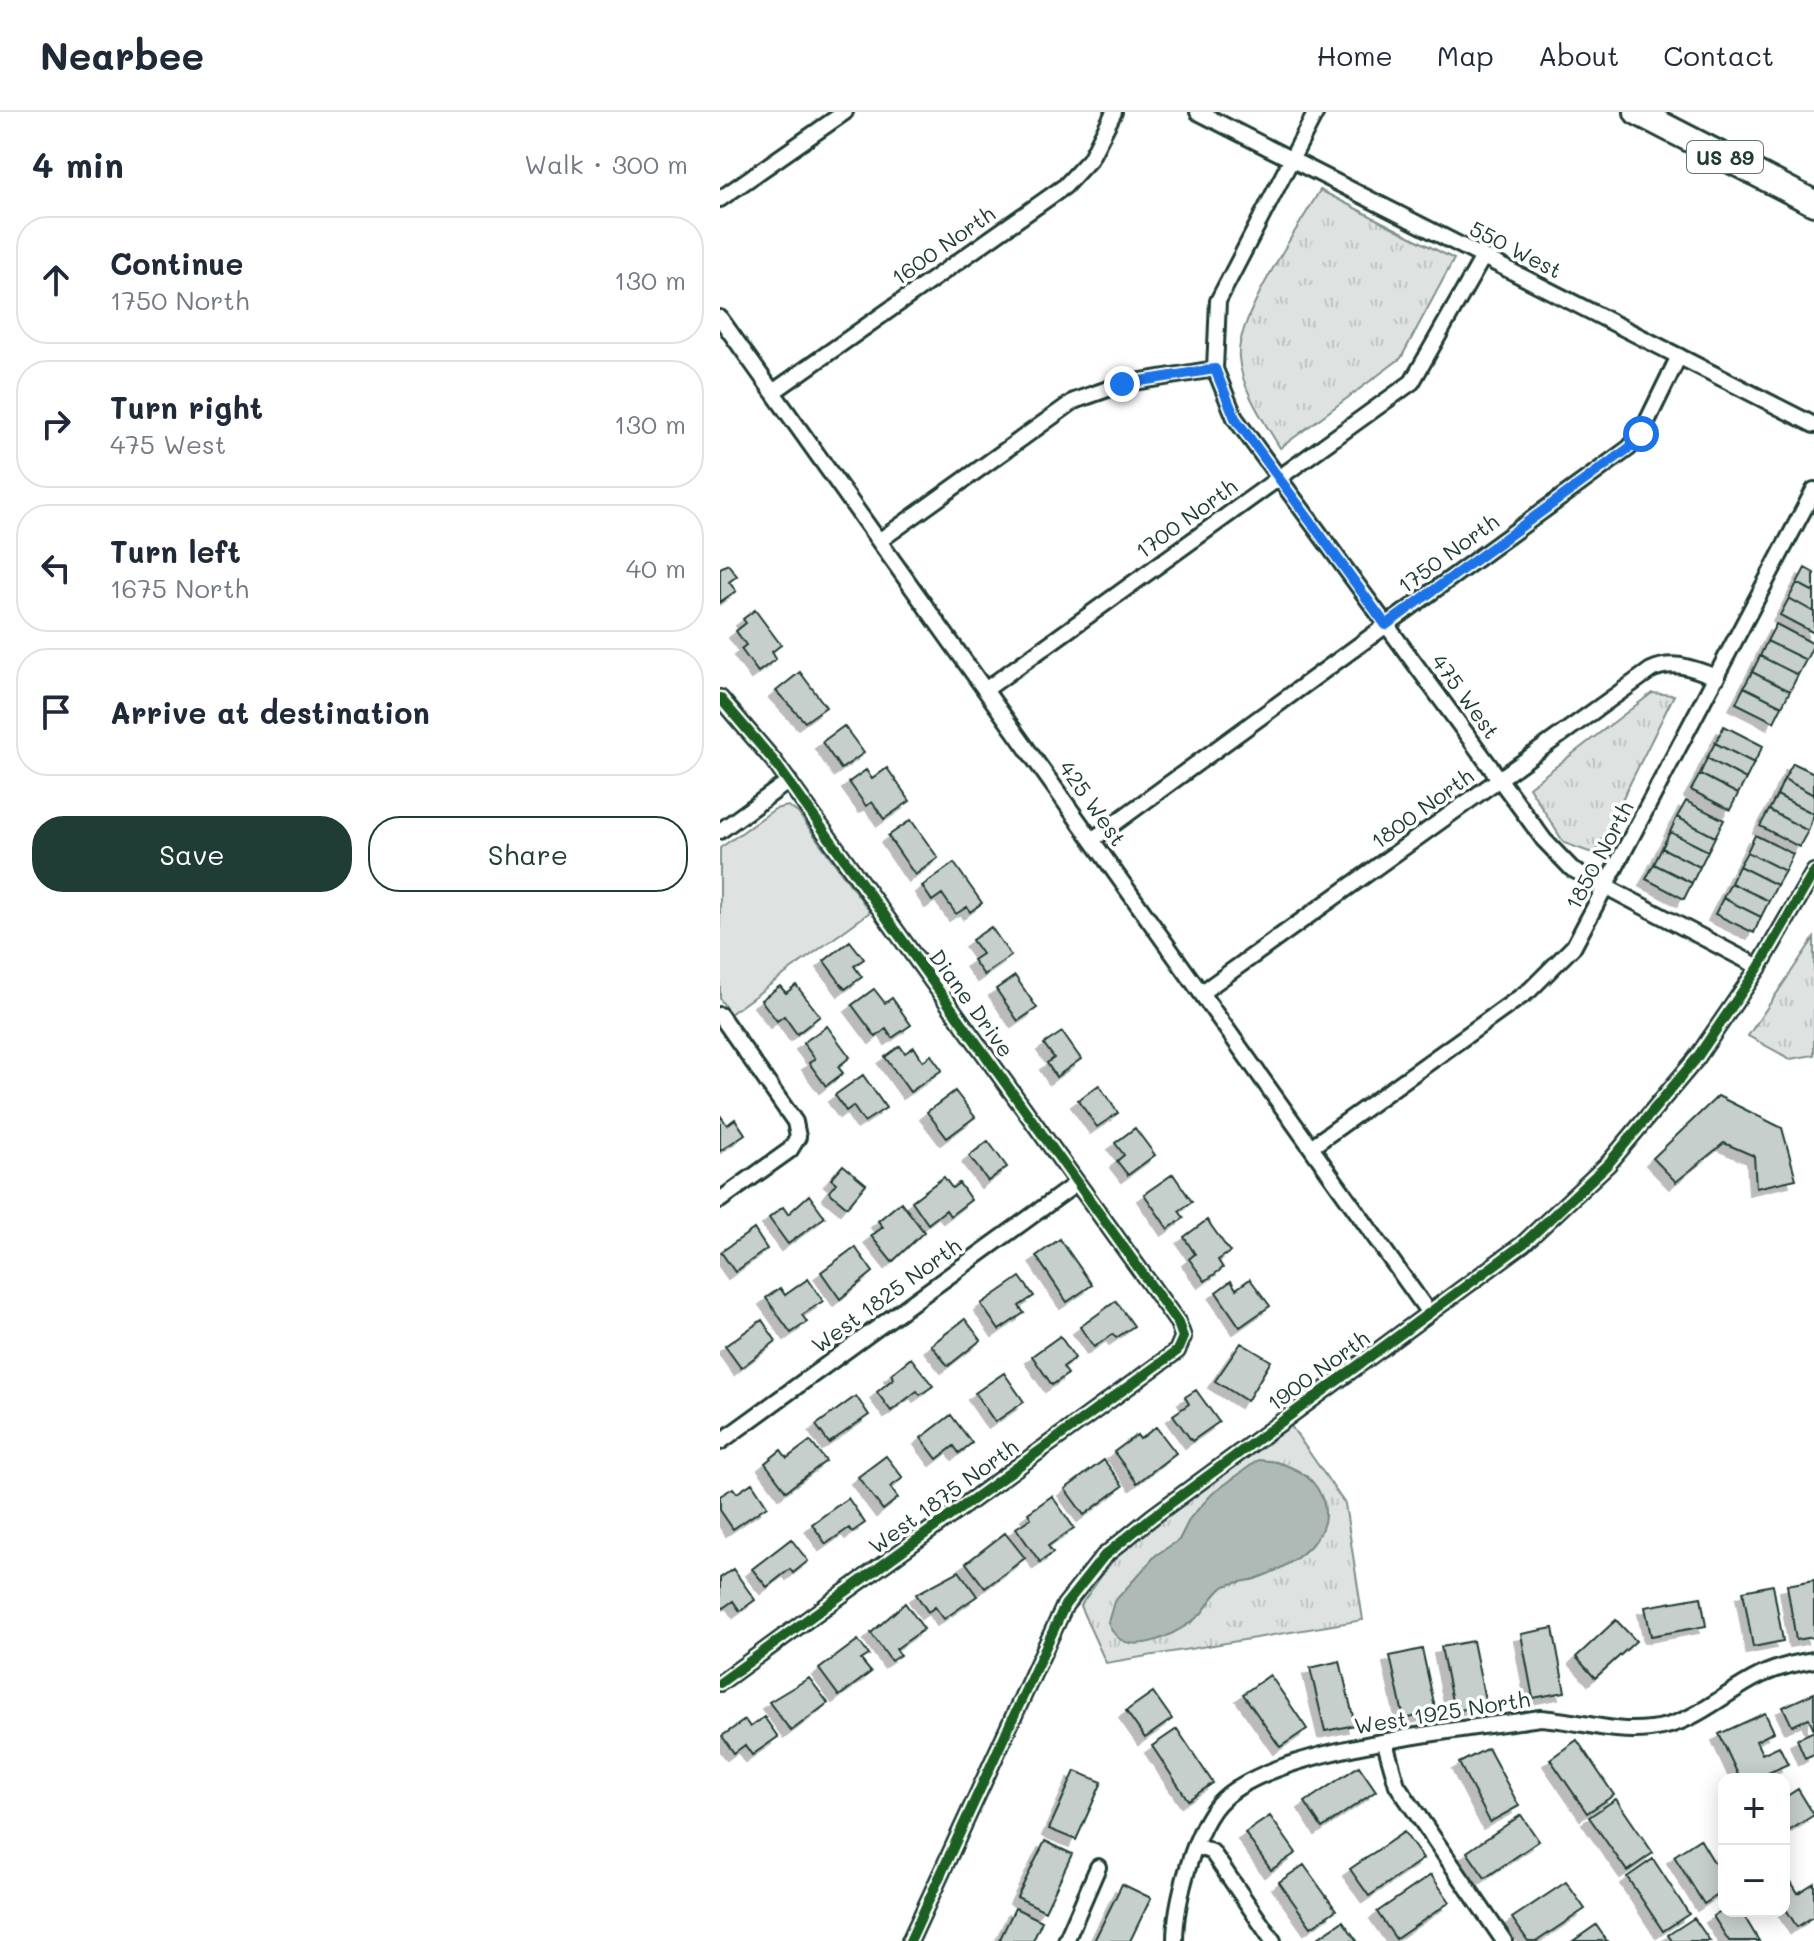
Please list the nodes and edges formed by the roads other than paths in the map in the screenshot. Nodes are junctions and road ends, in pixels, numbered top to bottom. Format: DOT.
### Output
graph roads {
  1 [pos="845,112"];
  2 [pos="1114,112"];
  3 [pos="1198,112"];
  4 [pos="1316,112"];
  5 [pos="1637,112"];
  6 [pos="1291,159"];
  7 [pos="720,199"];
  8 [pos="1814,203"];
  9 [pos="1483,257"];
  10 [pos="720,318"];
  11 [pos="1679,356"];
  12 [pos="1215,369"];
  13 [pos="773,392"];
  14 [pos="1814,425"];
  15 [pos="1279,478"];
  16 [pos="1814,490"];
  17 [pos="879,541"];
  18 [pos="1386,625"];
  19 [pos="1717,677"];
  20 [pos="985,690"];
  21 [pos="720,698"];
  22 [pos="1499,779"];
  23 [pos="789,781"];
  24 [pos="720,831"];
  25 [pos="1092,840"];
  26 [pos="1814,872"];
  27 [pos="1607,888"];
  28 [pos="1759,967"];
  29 [pos="1201,993"];
  30 [pos="720,1015"];
  31 [pos="1311,1147"];
  32 [pos="1077,1183"];
  33 [pos="720,1200"];
  34 [pos="1429,1313"];
  35 [pos="1183,1337"];
  36 [pos="720,1442"];
  37 [pos="1814,1660"];
  38 [pos="720,1683"];
  39 [pos="1385,1743"];
  40 [pos="1197,1846"];
  41 [pos="1098,1867"];
  42 [pos="910,1941"];
  43 [pos="1066,1941"];
  44 [pos="1175,1941"];
  45 [pos="1273,1941"];
  46 [pos="1504,1941"];
  1 -- 7 [label="street"];
  2 -- 13 [label="street, 1600 North"];
  3 -- 6 [label="street, 550 West"];
  4 -- 6 [label="street"];
  5 -- 8 [label="main road, US 89"];
  6 -- 9 [label="street, 550 West"];
  6 -- 12 [label="street"];
  9 -- 11 [label="street, 550 West"];
  9 -- 15 [label="street, 1700 North"];
  10 -- 13 [label="street, 425 West"];
  11 -- 14 [label="street, 550 West"];
  11 -- 18 [label="street, 1750 North"];
  12 -- 15 [label="street, 475 West"];
  12 -- 17 [label="street"];
  13 -- 17 [label="street, 425 West"];
  15 -- 18 [label="street, 475 West"];
  15 -- 20 [label="street, 1700 North"];
  16 -- 19 [label="street, 1850 North"];
  17 -- 20 [label="street, 425 West"];
  18 -- 22 [label="street, 475 West"];
  18 -- 25 [label="street, 1750 North"];
  19 -- 22 [label="street, 1800 North"];
  19 -- 27 [label="street, 1850 North"];
  20 -- 25 [label="street, 425 West"];
  21 -- 23 [label="street, Diane Drive"];
  22 -- 27 [label="street, 475 West"];
  22 -- 29 [label="street, 1800 North"];
  23 -- 24 [label="street"];
  23 -- 32 [label="street, Diane Drive"];
  25 -- 29 [label="street, 425 West"];
  26 -- 28 [label="street, 1900 North"];
  27 -- 28 [label="street, 475 West"];
  27 -- 31 [label="street, 1850 North"];
  28 -- 34 [label="street, 1900 North"];
  29 -- 31 [label="street, 425 West"];
  30 -- 33 [label="street"];
  31 -- 34 [label="street, 425 West"];
  32 -- 35 [label="street, Diane Drive"];
  32 -- 36 [label="street, West 1825 North"];
  34 -- 42 [label="street, 1900 North"];
  35 -- 38 [label="street, West 1875 North"];
  37 -- 39 [label="street, West 1925 North"];
  39 -- 40 [label="street, West 1925 North"];
  39 -- 46 [label="street"];
  40 -- 44 [label="street, West 1925 North"];
  40 -- 45 [label="street"];
  41 -- 43 [label="street"];
}
